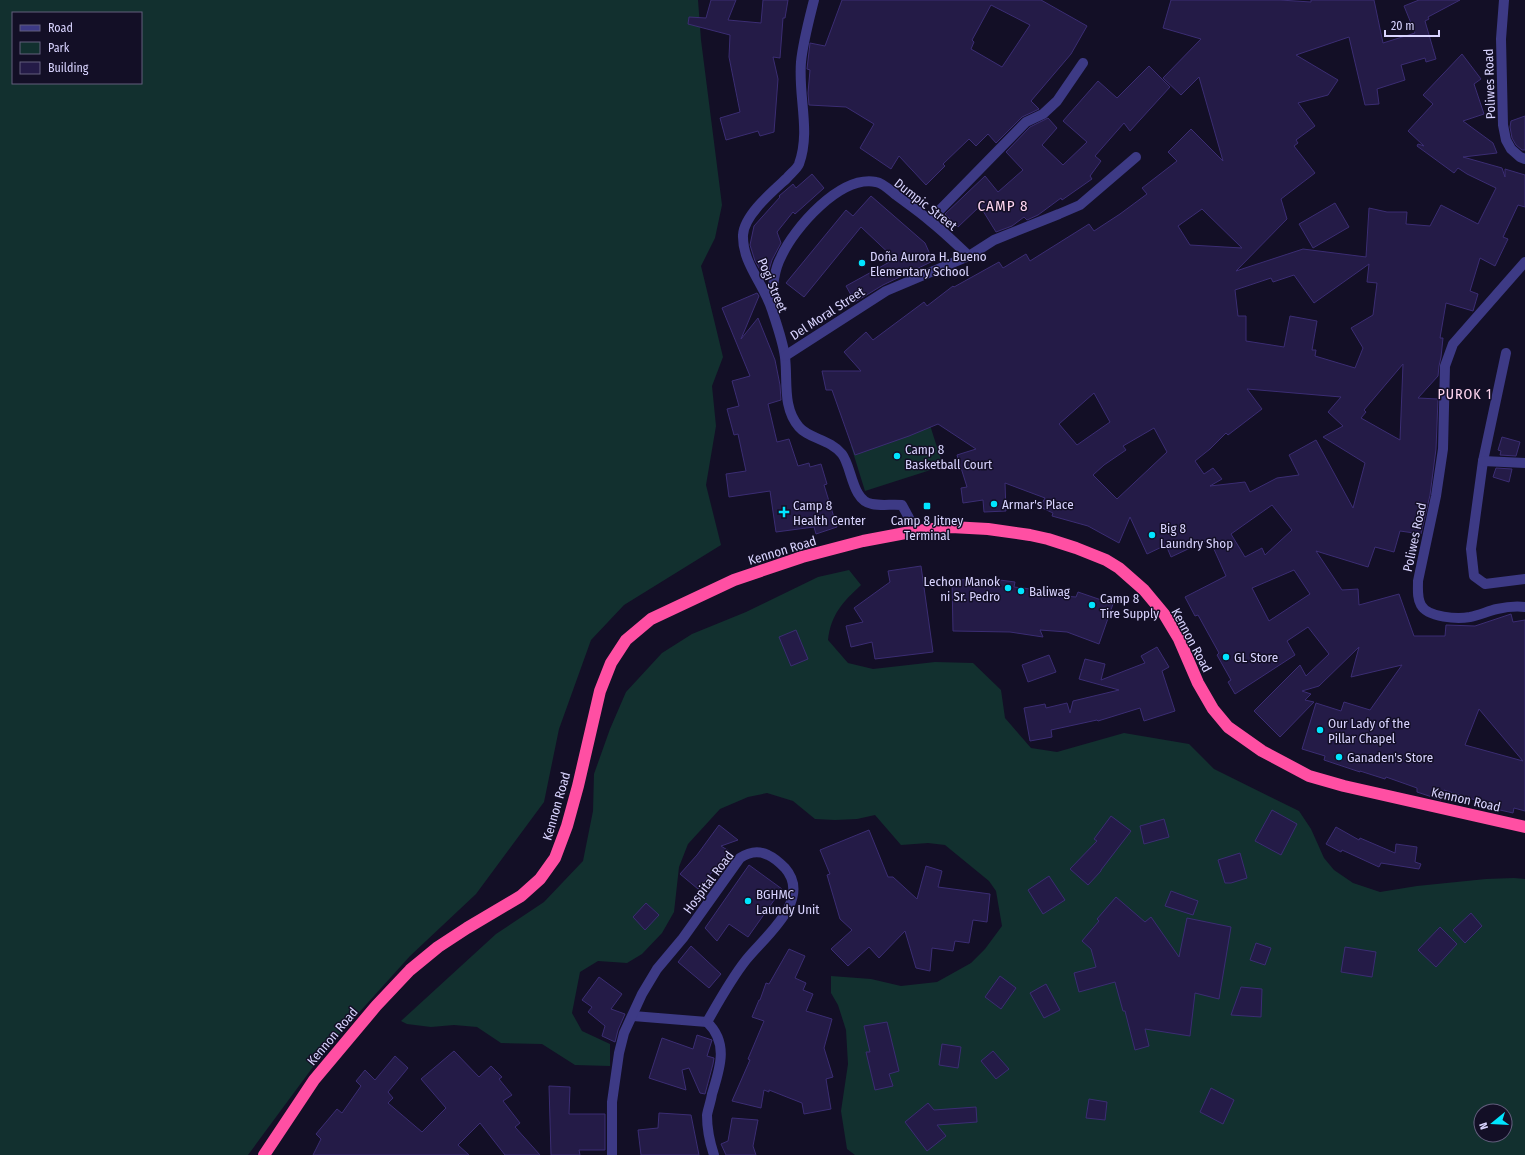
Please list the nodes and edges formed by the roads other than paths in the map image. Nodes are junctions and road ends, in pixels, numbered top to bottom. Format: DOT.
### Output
graph roads {
  1 [pos="814,0"];
  2 [pos="1504,0"];
  3 [pos="1083,63"];
  4 [pos="1136,157"];
  5 [pos="1525,159"];
  6 [pos="930,220"];
  7 [pos="969,256"];
  8 [pos="1525,262"];
  9 [pos="772,308"];
  10 [pos="1506,353"];
  11 [pos="784,356"];
  12 [pos="1483,461"];
  13 [pos="1525,463"];
  14 [pos="916,531"];
  15 [pos="1525,579"];
  16 [pos="1525,607"];
  17 [pos="1525,827"];
  18 [pos="632,1016"];
  19 [pos="707,1022"];
  20 [pos="264,1155"];
  21 [pos="612,1155"];
  22 [pos="714,1155"];
  1 -- 9 [label="street, Pogi Street"];
  2 -- 5 [label="street, Poliwes Road"];
  3 -- 6 [label="street"];
  4 -- 7 [label="street, Del Moral Street"];
  6 -- 7 [label="street, Dumpic Street"];
  6 -- 9 [label="street, Dumpic Street"];
  7 -- 11 [label="street, Del Moral Street"];
  8 -- 16 [label="street, Poliwes Road"];
  9 -- 11 [label="street, Pogi Street"];
  10 -- 12 [label="street"];
  11 -- 14 [label="street, Pogi Street"];
  12 -- 13 [label="street"];
  12 -- 15 [label="street"];
  14 -- 17 [label="highway, Kennon Road"];
  14 -- 20 [label="highway, Kennon Road"];
  18 -- 19 [label="street"];
  18 -- 19 [label="street, Hospital Road"];
  18 -- 21 [label="street, Hospital Road"];
  19 -- 22 [label="street"];
}
